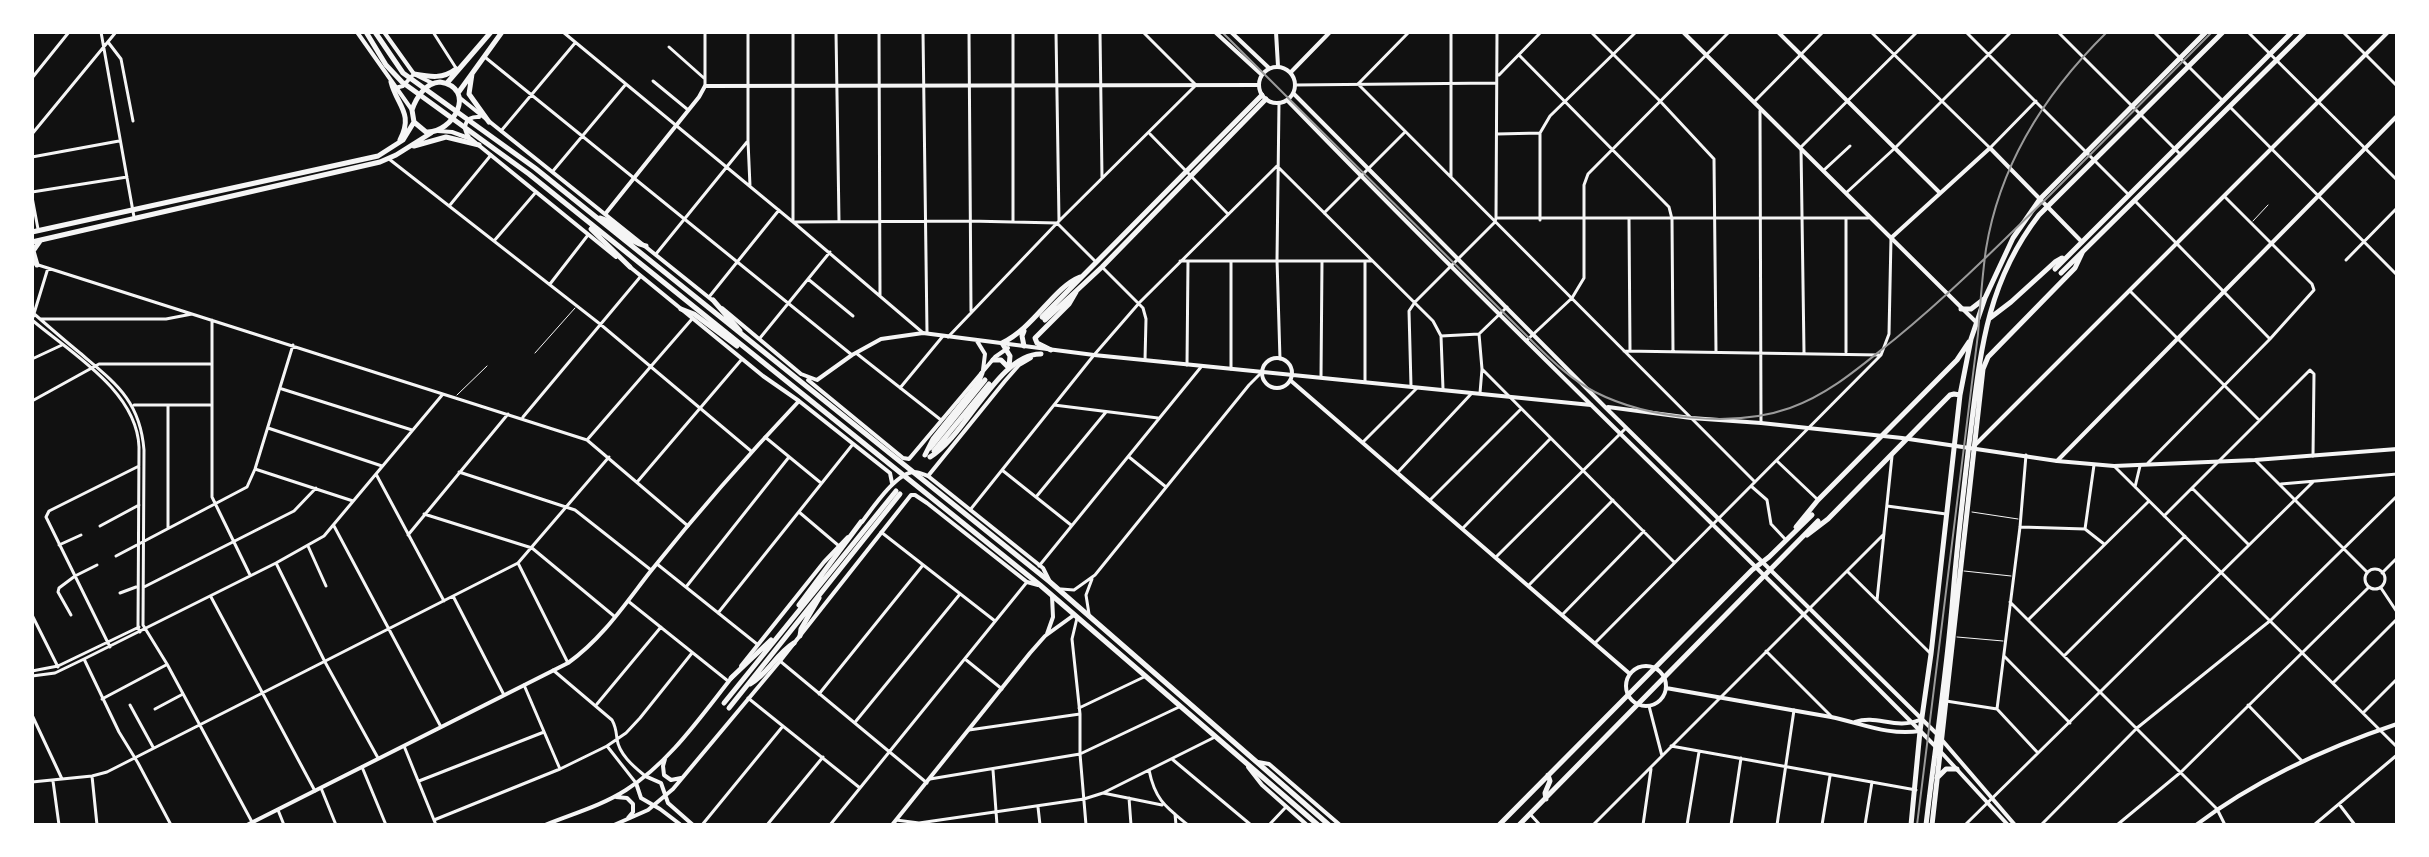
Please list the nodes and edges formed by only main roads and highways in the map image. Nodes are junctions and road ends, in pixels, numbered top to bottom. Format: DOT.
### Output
graph roads {
  1 [pos="366,32"];
  2 [pos="375,32"];
  3 [pos="491,32"];
  4 [pos="502,32"];
  5 [pos="2206,32"];
  6 [pos="2223,32"];
  7 [pos="2292,32"];
  8 [pos="2305,32"];
  9 [pos="473,69"];
  10 [pos="458,70"];
  11 [pos="413,73"];
  12 [pos="391,82"];
  13 [pos="447,83"];
  14 [pos="459,96"];
  15 [pos="1264,97"];
  16 [pos="414,122"];
  17 [pos="489,122"];
  18 [pos="435,132"];
  19 [pos="397,145"];
  20 [pos="479,145"];
  21 [pos="405,150"];
  22 [pos="1189,173"];
  23 [pos="134,214"];
  24 [pos="598,218"];
  25 [pos="589,224"];
  26 [pos="35,232"];
  27 [pos="40,241"];
  28 [pos="32,242"];
  29 [pos="646,246"];
  30 [pos="2083,251"];
  31 [pos="2067,257"];
  32 [pos="2004,263"];
  33 [pos="35,264"];
  34 [pos="630,267"];
  35 [pos="2055,269"];
  36 [pos="2061,273"];
  37 [pos="1083,276"];
  38 [pos="1077,291"];
  39 [pos="711,298"];
  40 [pos="1985,298"];
  41 [pos="681,309"];
  42 [pos="1961,309"];
  43 [pos="1988,319"];
  44 [pos="1024,330"];
  45 [pos="742,335"];
  46 [pos="1035,338"];
  47 [pos="1971,339"];
  48 [pos="1024,346"];
  49 [pos="743,348"];
  50 [pos="1051,350"];
  51 [pos="1041,354"];
  52 [pos="993,360"];
  53 [pos="1008,368"];
  54 [pos="982,373"];
  55 [pos="987,382"];
  56 [pos="1960,395"];
  57 [pos="1973,446"];
  58 [pos="928,457"];
  59 [pos="1812,515"];
  60 [pos="1818,521"];
  61 [pos="861,522"];
  62 [pos="1795,532"];
  63 [pos="1802,537"];
  64 [pos="820,593"];
  65 [pos="1954,610"];
  66 [pos="787,625"];
  67 [pos="800,636"];
  68 [pos="794,643"];
  69 [pos="730,680"];
  70 [pos="746,687"];
  71 [pos="1957,769"];
  72 [pos="1548,775"];
  73 [pos="1937,779"];
  74 [pos="1546,799"];
  75 [pos="1318,825"];
  76 [pos="1329,825"];
  77 [pos="1499,825"];
  78 [pos="1519,825"];
  79 [pos="1911,825"];
  80 [pos="1929,825"];
  1 -- 25 [label="main road"];
  2 -- 24 [label="main road"];
  3 -- 10 [label="main road"];
  4 -- 9 [label="main road"];
  5 -- 32 [label="main road"];
  6 -- 32 [label="main road"];
  7 -- 31 [label="main road"];
  8 -- 30 [label="main road"];
  9 -- 14 [label="main road"];
  9 -- 17 [label="main road"];
  10 -- 11 [label="main road"];
  10 -- 13 [label="main road"];
  12 -- 19 [label="main road"];
  13 -- 14 [label="main road"];
  13 -- 16 [label="main road"];
  14 -- 18 [label="main road"];
  15 -- 22 [label="main road"];
  16 -- 18 [label="main road"];
  16 -- 19 [label="main road"];
  18 -- 21 [label="main road"];
  19 -- 23 [label="main road"];
  20 -- 21 [label="main road"];
  21 -- 23 [label="main road"];
  22 -- 37 [label="main road"];
  22 -- 38 [label="main road"];
  23 -- 26 [label="main road"];
  23 -- 27 [label="main road"];
  24 -- 29 [label="main road"];
  24 -- 45 [label="main road"];
  25 -- 34 [label="main road"];
  25 -- 49 [label="main road"];
  27 -- 28 [label="main road"];
  27 -- 33 [label="main road"];
  30 -- 36 [label="main road"];
  30 -- 57 [label="main road"];
  31 -- 35 [label="main road"];
  31 -- 43 [label="main road"];
  32 -- 40 [label="main road"];
  32 -- 43 [label="main road"];
  37 -- 38 [label="main road"];
  37 -- 44 [label="main road"];
  38 -- 46 [label="main road"];
  39 -- 45 [label="main road"];
  40 -- 42 [label="main road"];
  40 -- 47 [label="main road"];
  41 -- 49 [label="main road"];
  43 -- 57 [label="main road"];
  44 -- 46 [label="main road"];
  44 -- 48 [label="main road"];
  44 -- 53 [label="main road"];
  45 -- 76 [label="main road"];
  46 -- 50 [label="main road"];
  47 -- 56 [label="main road"];
  47 -- 62 [label="main road"];
  49 -- 75 [label="main road"];
  51 -- 53 [label="main road"];
  52 -- 53 [label="main road"];
  53 -- 58 [label="main road"];
  54 -- 58 [label="main road"];
  55 -- 58 [label="main road"];
  56 -- 63 [label="main road"];
  56 -- 79 [label="main road"];
  57 -- 65 [label="main road"];
  59 -- 62 [label="main road"];
  60 -- 63 [label="main road"];
  61 -- 66 [label="main road"];
  62 -- 72 [label="main road"];
  63 -- 74 [label="main road"];
  64 -- 66 [label="main road"];
  64 -- 67 [label="main road"];
  64 -- 70 [label="main road"];
  65 -- 73 [label="main road"];
  65 -- 80 [label="main road"];
  66 -- 69 [label="main road"];
  66 -- 70 [label="main road"];
  68 -- 70 [label="main road"];
  71 -- 73 [label="main road"];
  72 -- 74 [label="main road"];
  72 -- 77 [label="main road"];
  73 -- 80 [label="main road"];
  74 -- 78 [label="main road"];
}
